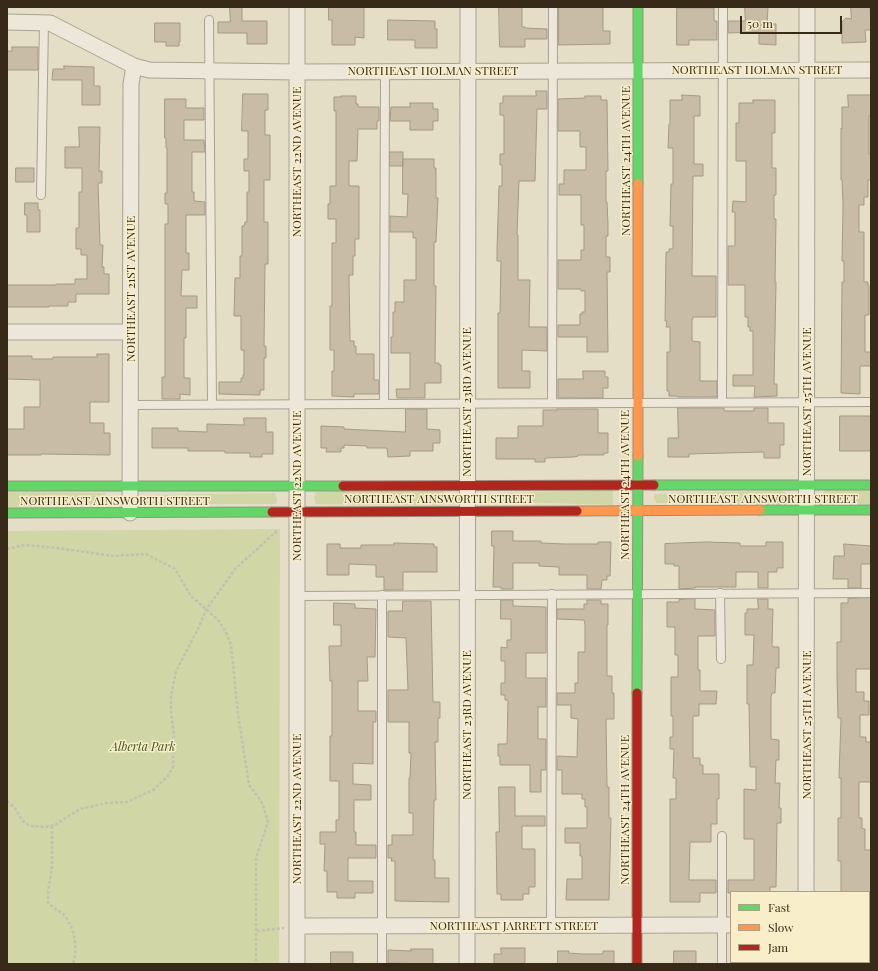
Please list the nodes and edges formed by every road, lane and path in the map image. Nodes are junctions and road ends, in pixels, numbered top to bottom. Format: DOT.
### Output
graph roads {
  1 [pos="297,7"];
  2 [pos="468,7"];
  3 [pos="553,7"];
  4 [pos="638,7"];
  5 [pos="723,7"];
  6 [pos="807,7"];
  7 [pos="209,20"];
  8 [pos="7,22"];
  9 [pos="44,22"];
  10 [pos="134,66"];
  11 [pos="638,70"];
  12 [pos="723,70"];
  13 [pos="807,70"];
  14 [pos="871,70"];
  15 [pos="385,71"];
  16 [pos="468,71"];
  17 [pos="552,71"];
  18 [pos="210,72"];
  19 [pos="297,72"];
  20 [pos="41,195"];
  21 [pos="7,332"];
  22 [pos="130,332"];
  23 [pos="637,402"];
  24 [pos="722,402"];
  25 [pos="808,402"];
  26 [pos="871,402"];
  27 [pos="552,403"];
  28 [pos="212,404"];
  29 [pos="297,404"];
  30 [pos="384,404"];
  31 [pos="467,404"];
  32 [pos="130,405"];
  33 [pos="637,485"];
  34 [pos="807,485"];
  35 [pos="871,485"];
  36 [pos="7,486"];
  37 [pos="130,486"];
  38 [pos="297,486"];
  39 [pos="467,486"];
  40 [pos="871,510"];
  41 [pos="637,511"];
  42 [pos="807,511"];
  43 [pos="298,512"];
  44 [pos="467,512"];
  45 [pos="7,513"];
  46 [pos="130,513"];
  47 [pos="282,526"];
  48 [pos="7,549"];
  49 [pos="807,593"];
  50 [pos="871,593"];
  51 [pos="467,594"];
  52 [pos="552,594"];
  53 [pos="637,594"];
  54 [pos="720,594"];
  55 [pos="382,595"];
  56 [pos="298,596"];
  57 [pos="206,610"];
  58 [pos="721,659"];
  59 [pos="7,801"];
  60 [pos="52,826"];
  61 [pos="722,836"];
  62 [pos="806,891"];
  63 [pos="726,925"];
  64 [pos="297,926"];
  65 [pos="382,926"];
  66 [pos="467,926"];
  67 [pos="551,926"];
  68 [pos="637,926"];
  69 [pos="257,931"];
  70 [pos="73,964"];
  71 [pos="256,964"];
  72 [pos="297,964"];
  73 [pos="382,964"];
  74 [pos="467,964"];
  75 [pos="637,964"];
  76 [pos="722,964"];
  1 -- 19 [label="street, NORTHEAST 22ND AVENUE"];
  2 -- 16 [label="street, NORTHEAST 23RD AVENUE"];
  3 -- 17 [label="lane"];
  4 -- 11 [label="street, NORTHEAST 24TH AVENUE"];
  5 -- 12 [label="lane"];
  6 -- 13 [label="street, NORTHEAST 25TH AVENUE"];
  7 -- 18 [label="lane"];
  8 -- 9 [label="street, NORTHEAST HOLMAN STREET"];
  9 -- 10 [label="street, NORTHEAST HOLMAN STREET"];
  9 -- 20 [label="lane"];
  10 -- 18 [label="street, NORTHEAST HOLMAN STREET"];
  10 -- 22 [label="street, NORTHEAST 21ST AVENUE"];
  11 -- 12 [label="street, NORTHEAST HOLMAN STREET"];
  11 -- 17 [label="street, NORTHEAST HOLMAN STREET"];
  11 -- 23 [label="street, NORTHEAST 24TH AVENUE"];
  12 -- 13 [label="street, NORTHEAST HOLMAN STREET"];
  12 -- 24 [label="lane"];
  13 -- 14 [label="street, NORTHEAST HOLMAN STREET"];
  13 -- 25 [label="street, NORTHEAST 25TH AVENUE"];
  15 -- 16 [label="street, NORTHEAST HOLMAN STREET"];
  15 -- 19 [label="street, NORTHEAST HOLMAN STREET"];
  15 -- 30 [label="lane"];
  16 -- 17 [label="street, NORTHEAST HOLMAN STREET"];
  16 -- 31 [label="street, NORTHEAST 23RD AVENUE"];
  17 -- 27 [label="lane"];
  18 -- 19 [label="street, NORTHEAST HOLMAN STREET"];
  18 -- 28 [label="lane"];
  19 -- 29 [label="street, NORTHEAST 22ND AVENUE"];
  21 -- 22 [label="street"];
  22 -- 32 [label="street, NORTHEAST 21ST AVENUE"];
  23 -- 24 [label="lane"];
  23 -- 27 [label="lane"];
  23 -- 33 [label="street, NORTHEAST 24TH AVENUE"];
  24 -- 25 [label="lane"];
  25 -- 26 [label="lane"];
  25 -- 34 [label="street, NORTHEAST 25TH AVENUE"];
  27 -- 31 [label="lane"];
  28 -- 29 [label="lane"];
  28 -- 32 [label="lane"];
  29 -- 30 [label="lane"];
  29 -- 38 [label="street, NORTHEAST 22ND AVENUE"];
  30 -- 31 [label="lane"];
  31 -- 39 [label="street, NORTHEAST 23RD AVENUE"];
  32 -- 37 [label="street, NORTHEAST 21ST AVENUE"];
  33 -- 34 [label="street, NORTHEAST AINSWORTH STREET"];
  33 -- 39 [label="street, NORTHEAST AINSWORTH STREET"];
  33 -- 41 [label="street, NORTHEAST 24TH AVENUE"];
  34 -- 35 [label="street, NORTHEAST AINSWORTH STREET"];
  34 -- 42 [label="street, NORTHEAST 25TH AVENUE"];
  36 -- 37 [label="street, NORTHEAST AINSWORTH STREET"];
  37 -- 38 [label="street, NORTHEAST AINSWORTH STREET"];
  37 -- 46 [label="street, NORTHEAST 21ST AVENUE"];
  38 -- 39 [label="street, NORTHEAST AINSWORTH STREET"];
  38 -- 43 [label="street, NORTHEAST 22ND AVENUE"];
  39 -- 44 [label="street, NORTHEAST 23RD AVENUE"];
  40 -- 42 [label="street, NORTHEAST AINSWORTH STREET"];
  41 -- 42 [label="street, NORTHEAST AINSWORTH STREET"];
  41 -- 44 [label="street, NORTHEAST AINSWORTH STREET"];
  41 -- 53 [label="street, NORTHEAST 24TH AVENUE"];
  42 -- 49 [label="street, NORTHEAST 25TH AVENUE"];
  43 -- 44 [label="street, NORTHEAST AINSWORTH STREET"];
  43 -- 46 [label="street, NORTHEAST AINSWORTH STREET"];
  43 -- 56 [label="street, NORTHEAST 22ND AVENUE"];
  44 -- 51 [label="street, NORTHEAST 23RD AVENUE"];
  45 -- 46 [label="street, NORTHEAST AINSWORTH STREET"];
  47 -- 57 [label="path"];
  48 -- 57 [label="path"];
  49 -- 50 [label="lane"];
  49 -- 54 [label="lane"];
  49 -- 62 [label="street, NORTHEAST 25TH AVENUE"];
  51 -- 52 [label="lane"];
  51 -- 55 [label="lane"];
  51 -- 66 [label="street, NORTHEAST 23RD AVENUE"];
  52 -- 53 [label="lane"];
  52 -- 67 [label="lane"];
  53 -- 54 [label="lane"];
  53 -- 68 [label="street, NORTHEAST 24TH AVENUE"];
  54 -- 58 [label="lane"];
  55 -- 56 [label="lane"];
  55 -- 65 [label="lane"];
  56 -- 64 [label="street, NORTHEAST 22ND AVENUE"];
  57 -- 60 [label="path"];
  57 -- 69 [label="path"];
  59 -- 60 [label="path"];
  60 -- 70 [label="path"];
  61 -- 63 [label="lane"];
  63 -- 68 [label="street, NORTHEAST JARRETT STREET"];
  63 -- 76 [label="lane"];
  64 -- 65 [label="street, NORTHEAST JARRETT STREET"];
  64 -- 69 [label="path"];
  64 -- 72 [label="street, NORTHEAST 22ND AVENUE"];
  65 -- 66 [label="street, NORTHEAST JARRETT STREET"];
  65 -- 73 [label="lane"];
  66 -- 67 [label="street, NORTHEAST JARRETT STREET"];
  66 -- 74 [label="street, NORTHEAST 23RD AVENUE"];
  67 -- 68 [label="street, NORTHEAST JARRETT STREET"];
  68 -- 75 [label="street, NORTHEAST 24TH AVENUE"];
  69 -- 71 [label="path"];
}
